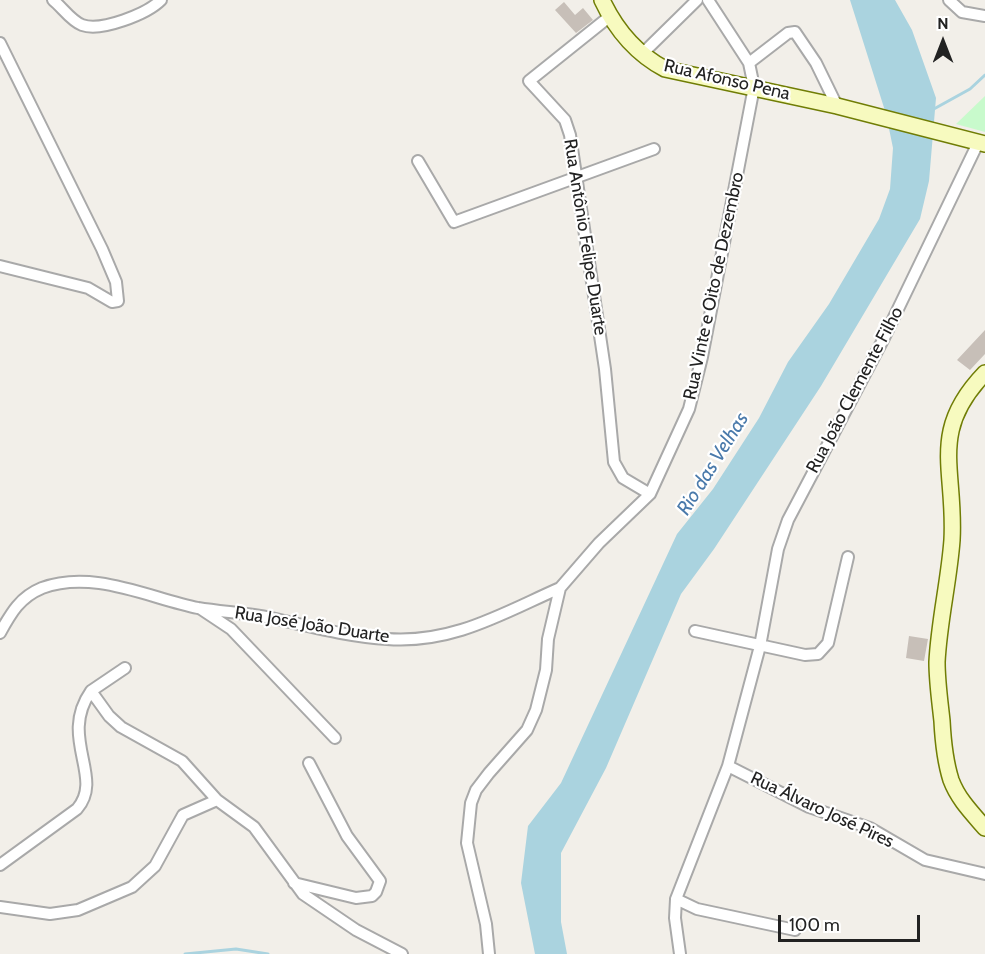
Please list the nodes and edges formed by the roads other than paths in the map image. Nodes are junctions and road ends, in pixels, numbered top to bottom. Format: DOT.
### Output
graph roads {
  1 [pos="53,0"];
  2 [pos="161,0"];
  3 [pos="602,0"];
  4 [pos="697,0"];
  5 [pos="708,0"];
  6 [pos="949,0"];
  7 [pos="985,16"];
  8 [pos="609,17"];
  9 [pos="0,43"];
  10 [pos="641,55"];
  11 [pos="749,63"];
  12 [pos="754,87"];
  13 [pos="837,106"];
  14 [pos="982,144"];
  15 [pos="654,149"];
  16 [pos="418,161"];
  17 [pos="575,179"];
  18 [pos="0,267"];
  19 [pos="985,373"];
  20 [pos="650,494"];
  21 [pos="848,557"];
  22 [pos="560,588"];
  23 [pos="198,608"];
  24 [pos="695,631"];
  25 [pos="0,633"];
  26 [pos="760,646"];
  27 [pos="124,668"];
  28 [pos="91,691"];
  29 [pos="335,738"];
  30 [pos="309,763"];
  31 [pos="728,766"];
  32 [pos="216,800"];
  33 [pos="985,828"];
  34 [pos="0,866"];
  35 [pos="985,874"];
  36 [pos="294,883"];
  37 [pos="676,899"];
  38 [pos="0,908"];
  39 [pos="697,909"];
  40 [pos="675,918"];
  41 [pos="795,930"];
  42 [pos="402,954"];
  43 [pos="489,954"];
  44 [pos="680,954"];
  1 -- 2 [label="street"];
  3 -- 8 [label="main road, Rua Afonso Pena"];
  4 -- 10 [label="street"];
  5 -- 11 [label="street"];
  6 -- 7 [label="street"];
  8 -- 10 [label="main road, Rua Afonso Pena"];
  8 -- 17 [label="street, Rua Antônio Felipe Duarte"];
  9 -- 18 [label="street"];
  10 -- 12 [label="main road, Rua Afonso Pena"];
  11 -- 12 [label="street"];
  11 -- 13 [label="street"];
  12 -- 13 [label="main road, Rua Afonso Pena"];
  12 -- 20 [label="street, Rua Vinte e Oito de Dezembro"];
  13 -- 14 [label="main road, Rua Afonso Pena"];
  14 -- 26 [label="street, Rua João Clemente Filho"];
  15 -- 17 [label="street"];
  16 -- 17 [label="street"];
  17 -- 20 [label="street, Rua Antônio Felipe Duarte"];
  19 -- 33 [label="main road"];
  20 -- 22 [label="street, Rua Vinte e Oito de Dezembro"];
  21 -- 26 [label="street"];
  22 -- 23 [label="street, Rua José João Duarte"];
  22 -- 43 [label="street, Rua Vinte e Oito de Dezembro"];
  23 -- 25 [label="street, Rua José João Duarte"];
  23 -- 29 [label="street, Rua José João Duarte"];
  24 -- 26 [label="street"];
  26 -- 31 [label="street, Rua João Clemente Filho"];
  27 -- 28 [label="street"];
  28 -- 32 [label="street"];
  28 -- 34 [label="street"];
  30 -- 36 [label="street"];
  31 -- 35 [label="street, Rua Álvaro José Pires"];
  31 -- 37 [label="street, Rua João Clemente Filho"];
  32 -- 36 [label="street"];
  32 -- 38 [label="street"];
  36 -- 42 [label="street"];
  37 -- 39 [label="street"];
  37 -- 40 [label="street, Rua João Clemente Filho"];
  39 -- 40 [label="street"];
  39 -- 41 [label="street"];
  40 -- 44 [label="street, Rua João Clemente Filho"];
}
